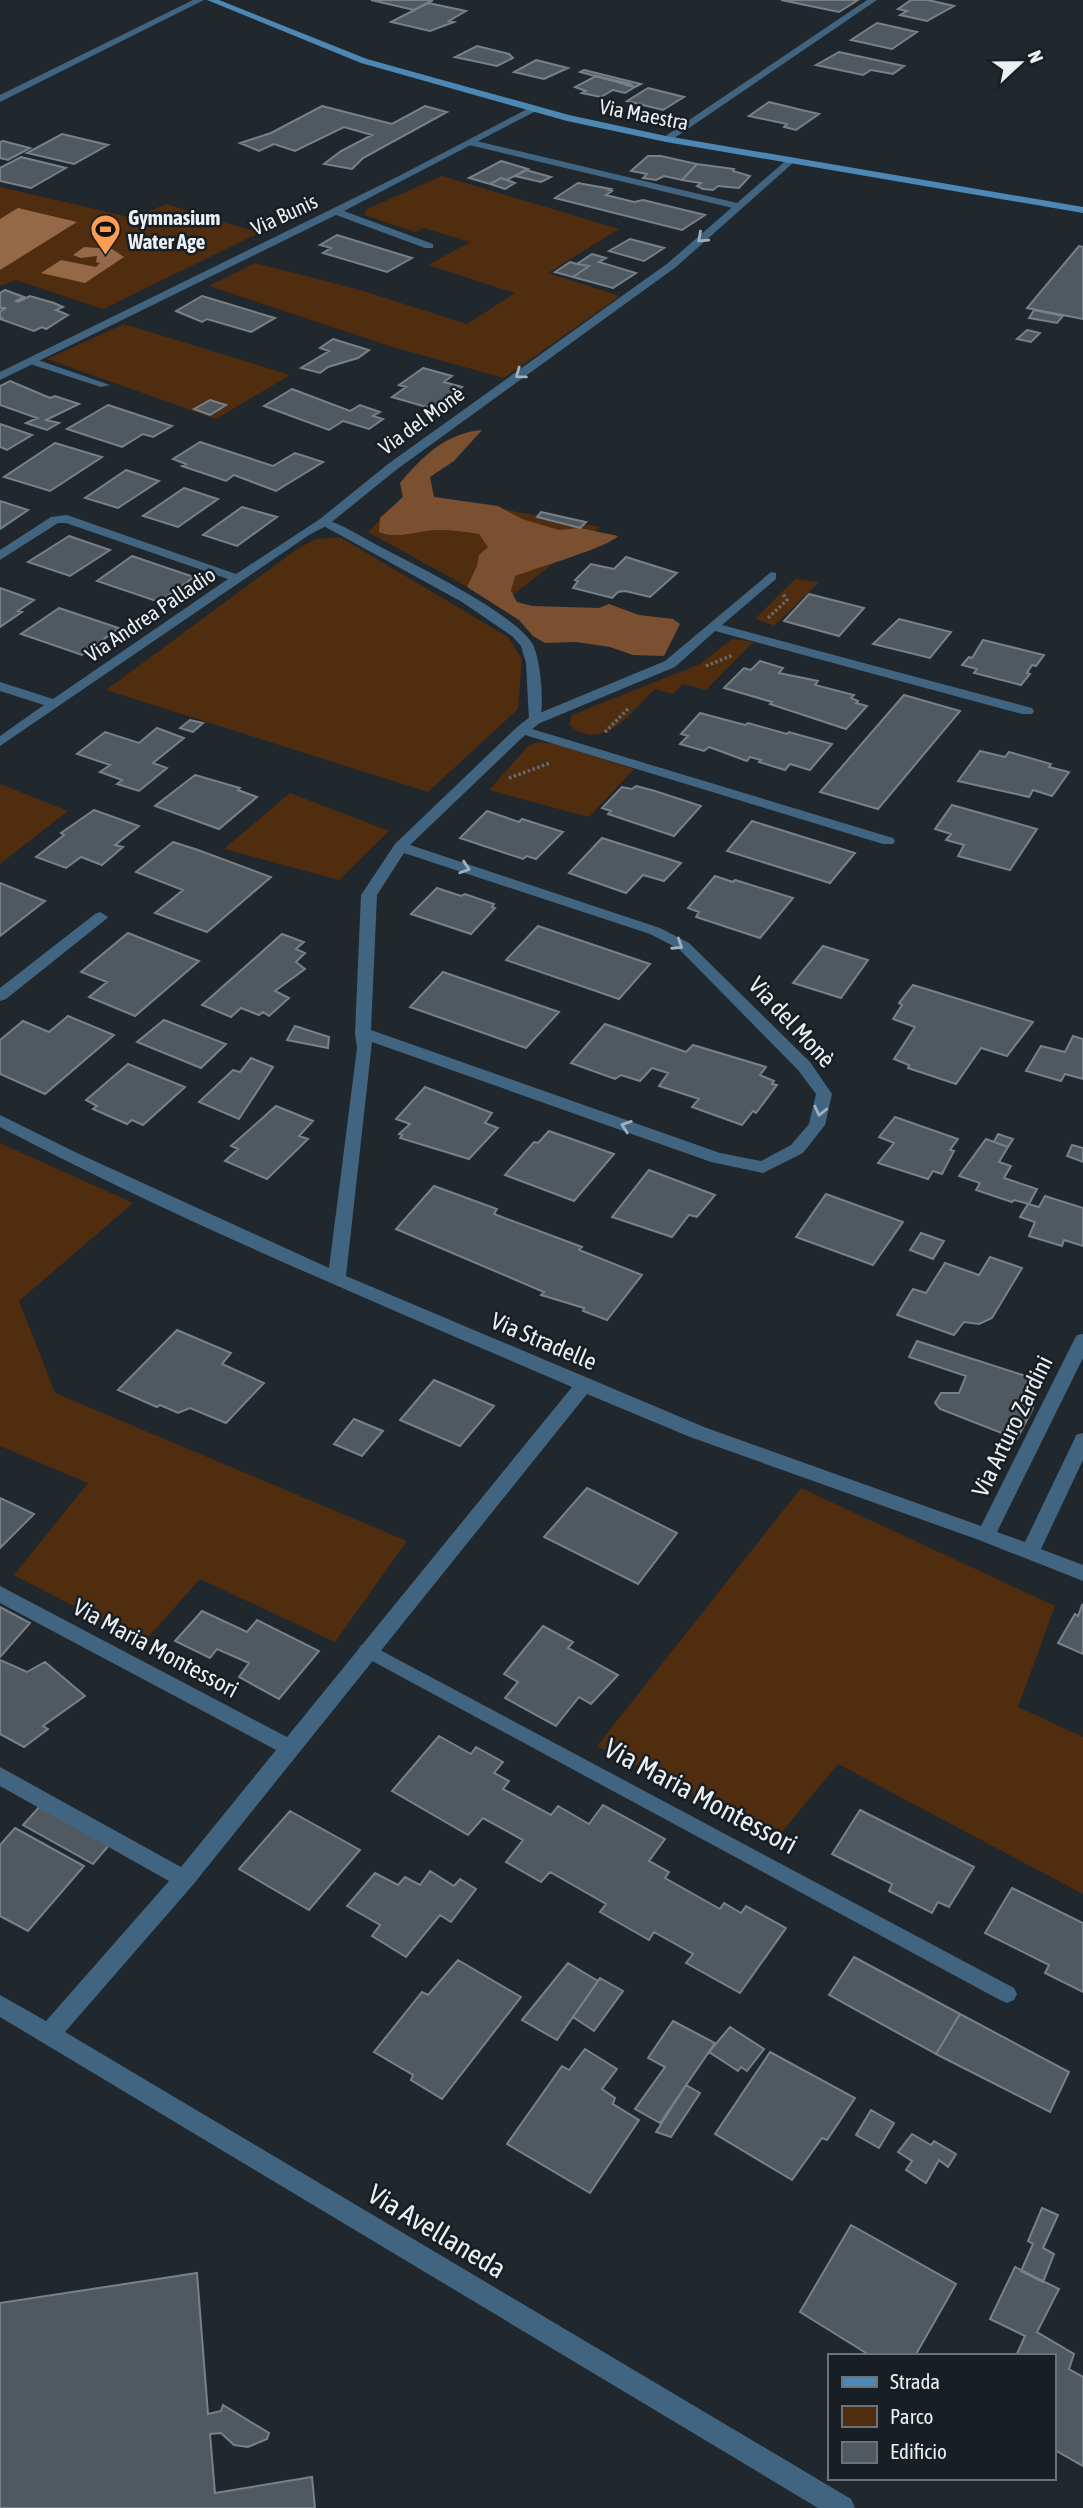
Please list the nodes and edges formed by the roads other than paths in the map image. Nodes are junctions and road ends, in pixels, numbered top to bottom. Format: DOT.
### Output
graph roads {
  1 [pos="200,0"];
  2 [pos="211,0"];
  3 [pos="873,0"];
  4 [pos="0,99"];
  5 [pos="533,109"];
  6 [pos="666,139"];
  7 [pos="472,143"];
  8 [pos="790,160"];
  9 [pos="737,206"];
  10 [pos="1083,210"];
  11 [pos="335,211"];
  12 [pos="429,246"];
  13 [pos="31,361"];
  14 [pos="0,377"];
  15 [pos="104,385"];
  16 [pos="324,522"];
  17 [pos="0,556"];
  18 [pos="771,576"];
  19 [pos="239,579"];
  20 [pos="714,627"];
  21 [pos="0,686"];
  22 [pos="54,704"];
  23 [pos="1027,711"];
  24 [pos="535,720"];
  25 [pos="522,730"];
  26 [pos="0,743"];
  27 [pos="888,841"];
  28 [pos="400,847"];
  29 [pos="100,917"];
  30 [pos="0,996"];
  31 [pos="363,1033"];
  32 [pos="0,1119"];
  33 [pos="337,1279"];
  34 [pos="1083,1340"];
  35 [pos="584,1385"];
  36 [pos="1083,1440"];
  37 [pos="986,1535"];
  38 [pos="1030,1552"];
  39 [pos="1083,1573"];
  40 [pos="0,1594"];
  41 [pos="368,1650"];
  42 [pos="288,1747"];
  43 [pos="0,1776"];
  44 [pos="184,1880"];
  45 [pos="1007,1994"];
  46 [pos="0,2005"];
  47 [pos="49,2034"];
  48 [pos="842,2508"];
  1 -- 4 [label="street"];
  2 -- 5 [label="main road, Via Maestra"];
  3 -- 6 [label="street"];
  5 -- 6 [label="main road, Via Maestra"];
  5 -- 7 [label="street, Via Bunis"];
  6 -- 8 [label="main road, Via Maestra"];
  7 -- 9 [label="lane"];
  7 -- 11 [label="street, Via Bunis"];
  8 -- 9 [label="street, Via del Monè"];
  8 -- 10 [label="main road, Via Maestra"];
  9 -- 16 [label="street, Via del Monè, one-way"];
  11 -- 12 [label="street"];
  11 -- 13 [label="street, Via Bunis"];
  13 -- 14 [label="street, Via Bunis"];
  13 -- 15 [label="lane"];
  16 -- 19 [label="street, Via Andrea Palladio"];
  16 -- 24 [label="lane"];
  17 -- 19 [label="street"];
  18 -- 20 [label="street"];
  19 -- 22 [label="street, Via Andrea Palladio"];
  20 -- 23 [label="street"];
  20 -- 24 [label="street"];
  21 -- 22 [label="street"];
  22 -- 26 [label="street, Via Andrea Palladio"];
  24 -- 25 [label="street"];
  25 -- 27 [label="street"];
  25 -- 28 [label="street"];
  28 -- 31 [label="street"];
  28 -- 31 [label="street, Via del Monè, one-way"];
  29 -- 30 [label="street"];
  31 -- 33 [label="street"];
  32 -- 33 [label="street, Via Stradelle"];
  33 -- 35 [label="street, Via Stradelle"];
  34 -- 37 [label="street, Via Arturo Zardini"];
  35 -- 37 [label="street, Via Stradelle"];
  35 -- 41 [label="street"];
  36 -- 38 [label="street"];
  37 -- 38 [label="street, Via Stradelle"];
  38 -- 39 [label="street, Via Stradelle"];
  40 -- 42 [label="street, Via Maria Montessori"];
  41 -- 42 [label="street"];
  41 -- 45 [label="lane, Via Maria Montessori"];
  42 -- 44 [label="street"];
  43 -- 44 [label="street"];
  44 -- 47 [label="street"];
  46 -- 47 [label="street, Via Avellaneda"];
  47 -- 48 [label="street, Via Avellaneda"];
}
